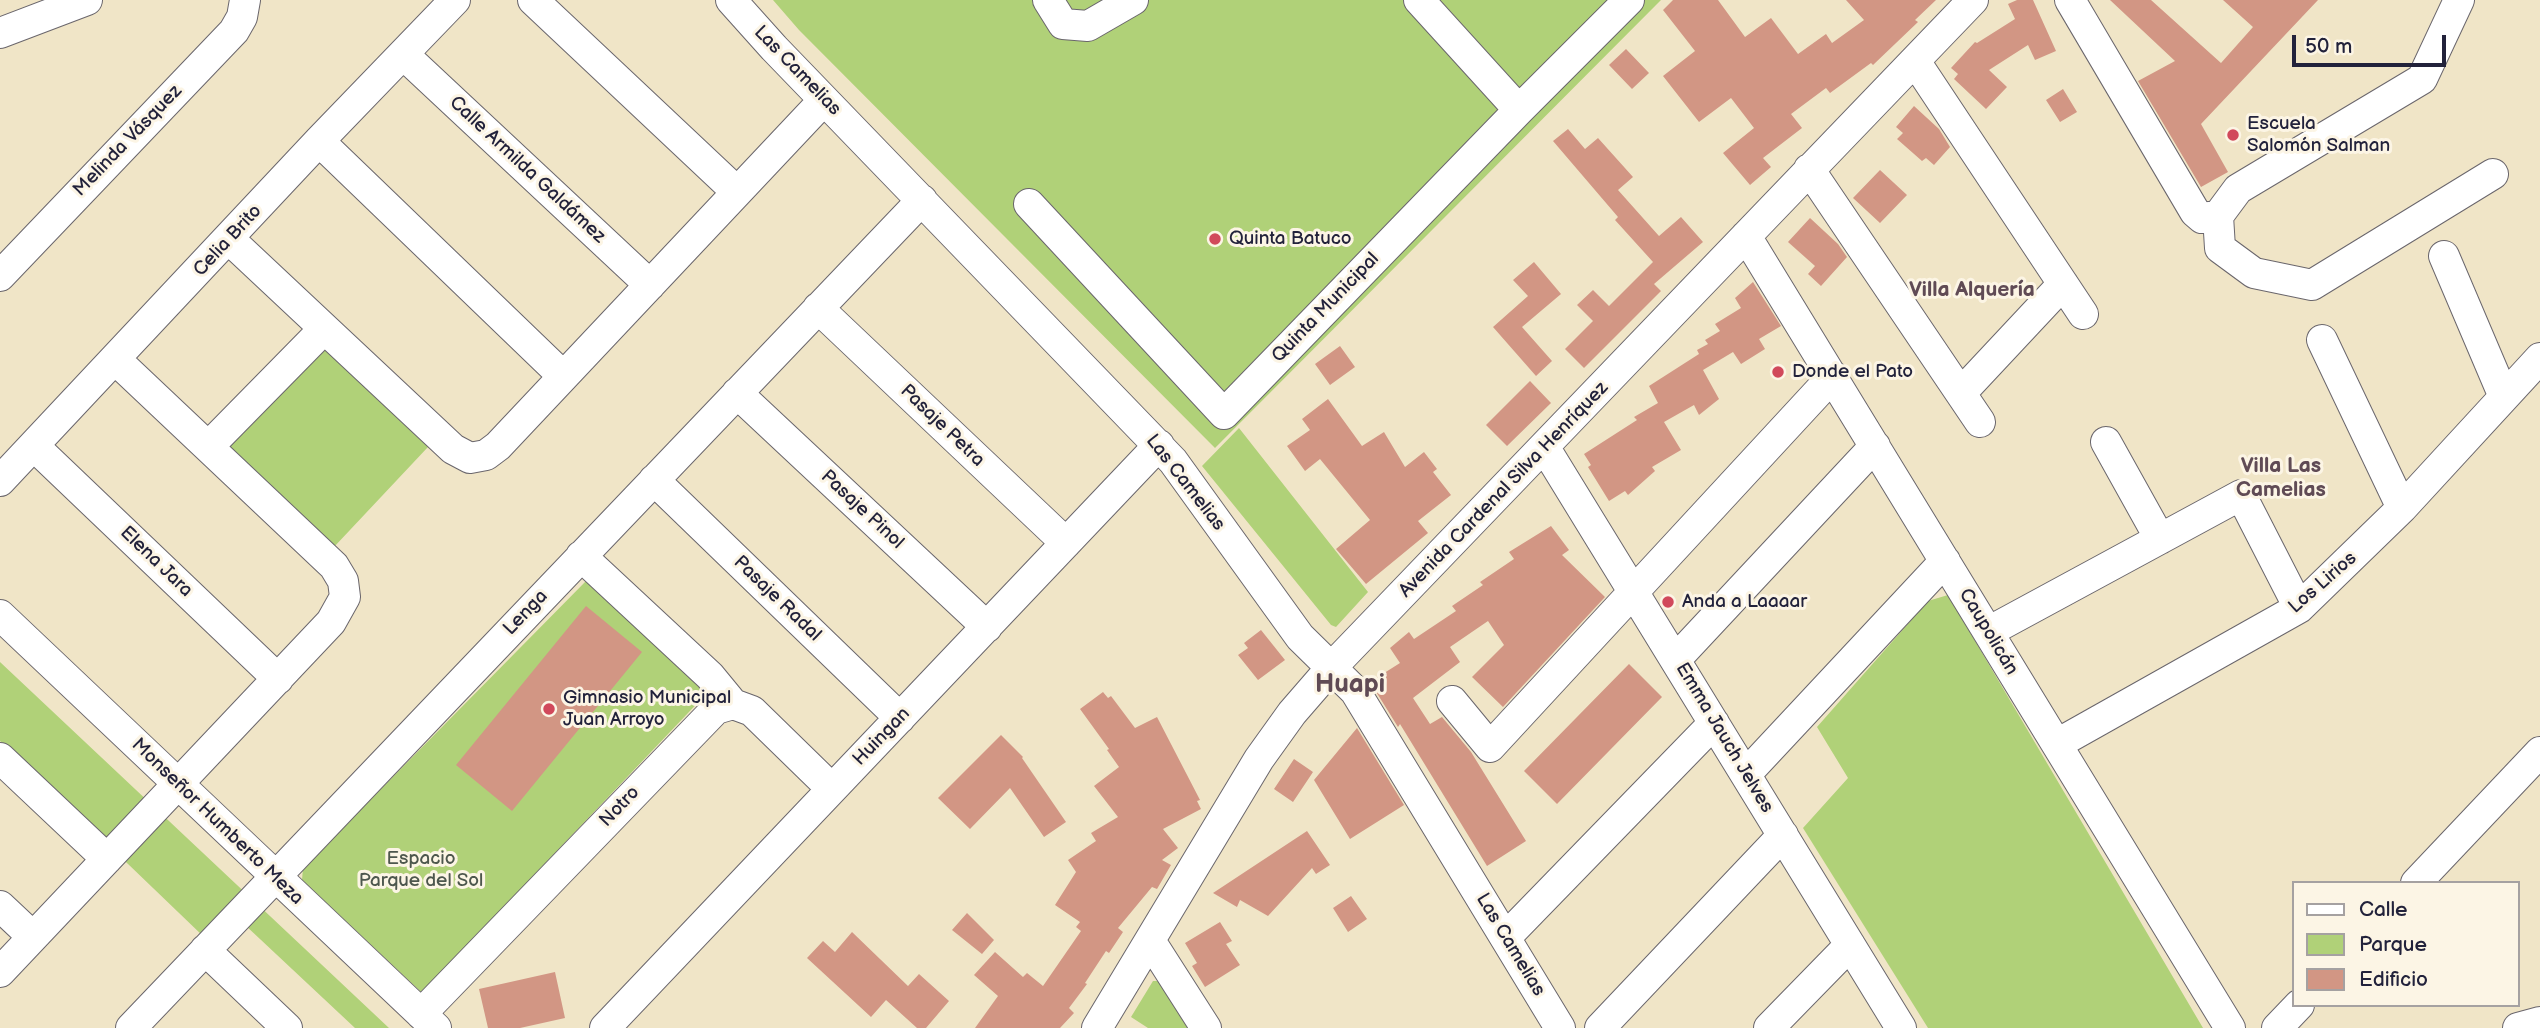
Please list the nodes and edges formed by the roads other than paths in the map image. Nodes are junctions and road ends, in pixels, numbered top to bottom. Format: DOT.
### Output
graph roads {
  1 [pos="87,0"];
  2 [pos="244,0"];
  3 [pos="456,0"];
  4 [pos="533,0"];
  5 [pos="731,0"];
  6 [pos="1048,0"];
  7 [pos="1133,0"];
  8 [pos="1419,0"];
  9 [pos="1629,0"];
  10 [pos="1973,0"];
  11 [pos="2070,0"];
  12 [pos="2459,0"];
  13 [pos="0,33"];
  14 [pos="404,55"];
  15 [pos="1915,61"];
  16 [pos="824,100"];
  17 [pos="1518,110"];
  18 [pos="319,141"];
  19 [pos="1809,169"];
  20 [pos="2493,174"];
  21 [pos="737,192"];
  22 [pos="922,200"];
  23 [pos="1029,204"];
  24 [pos="2218,216"];
  25 [pos="1746,236"];
  26 [pos="229,239"];
  27 [pos="2444,256"];
  28 [pos="0,276"];
  29 [pos="2063,284"];
  30 [pos="649,285"];
  31 [pos="818,308"];
  32 [pos="2082,314"];
  33 [pos="324,328"];
  34 [pos="2322,340"];
  35 [pos="2540,358"];
  36 [pos="116,360"];
  37 [pos="564,376"];
  38 [pos="1833,376"];
  39 [pos="737,393"];
  40 [pos="1961,393"];
  41 [pos="2504,397"];
  42 [pos="1980,422"];
  43 [pos="2106,442"];
  44 [pos="1159,445"];
  45 [pos="34,446"];
  46 [pos="1875,446"];
  47 [pos="208,447"];
  48 [pos="1545,448"];
  49 [pos="654,480"];
  50 [pos="0,481"];
  51 [pos="2402,508"];
  52 [pos="2160,539"];
  53 [pos="1066,543"];
  54 [pos="581,556"];
  55 [pos="1945,561"];
  56 [pos="1634,592"];
  57 [pos="2300,608"];
  58 [pos="0,615"];
  59 [pos="986,627"];
  60 [pos="1989,632"];
  61 [pos="1676,659"];
  62 [pos="1331,668"];
  63 [pos="278,679"];
  64 [pos="1452,701"];
  65 [pos="733,704"];
  66 [pos="900,718"];
  67 [pos="1714,723"];
  68 [pos="2057,744"];
  69 [pos="2540,752"];
  70 [pos="0,758"];
  71 [pos="1746,774"];
  72 [pos="177,784"];
  73 [pos="832,789"];
  74 [pos="1783,835"];
  75 [pos="107,859"];
  76 [pos="275,877"];
  77 [pos="2418,881"];
  78 [pos="0,906"];
  79 [pos="33,937"];
  80 [pos="1506,937"];
  81 [pos="1151,942"];
  82 [pos="1850,945"];
  83 [pos="205,950"];
  84 [pos="0,972"];
  85 [pos="2297,1007"];
  86 [pos="428,1021"];
  87 [pos="131,1028"];
  88 [pos="287,1028"];
  89 [pos="605,1028"];
  90 [pos="1097,1028"];
  91 [pos="1206,1028"];
  92 [pos="1560,1028"];
  93 [pos="1600,1028"];
  94 [pos="1769,1028"];
  95 [pos="1901,1028"];
  96 [pos="2230,1028"];
  97 [pos="2277,1028"];
  1 -- 13 [label="street"];
  2 -- 28 [label="street, Melinda Vásquez"];
  3 -- 14 [label="street, Celia Brito"];
  4 -- 21 [label="street"];
  5 -- 16 [label="street, Las Camelias"];
  6 -- 7 [label="street"];
  8 -- 17 [label="street"];
  9 -- 17 [label="street, Quinta Municipal"];
  10 -- 15 [label="street, Avenida Cardenal Silva Henríquez"];
  11 -- 24 [label="street"];
  12 -- 24 [label="street"];
  14 -- 18 [label="street, Celia Brito"];
  14 -- 30 [label="street, Calle Armilda Galdámez"];
  15 -- 19 [label="street, Avenida Cardenal Silva Henríquez"];
  15 -- 29 [label="street"];
  16 -- 21 [label="street"];
  16 -- 22 [label="street, Las Camelias"];
  17 -- 23 [label="street, Quinta Municipal"];
  18 -- 26 [label="street, Celia Brito"];
  18 -- 37 [label="street"];
  19 -- 25 [label="street, Avenida Cardenal Silva Henríquez"];
  19 -- 40 [label="street"];
  20 -- 24 [label="street"];
  21 -- 30 [label="street"];
  22 -- 31 [label="street, Lenga"];
  22 -- 44 [label="street, Las Camelias"];
  25 -- 38 [label="street, Caupolicán"];
  25 -- 48 [label="street, Avenida Cardenal Silva Henríquez"];
  26 -- 33 [label="street"];
  26 -- 36 [label="street, Celia Brito"];
  27 -- 41 [label="street"];
  29 -- 32 [label="street"];
  29 -- 40 [label="street"];
  30 -- 37 [label="street"];
  31 -- 39 [label="street, Lenga"];
  31 -- 53 [label="street, Pasaje Petra"];
  33 -- 37 [label="street"];
  33 -- 47 [label="street"];
  34 -- 51 [label="street"];
  35 -- 41 [label="street, Los Lirios"];
  36 -- 45 [label="street, Celia Brito"];
  36 -- 47 [label="street"];
  38 -- 46 [label="street, Caupolicán"];
  38 -- 56 [label="street"];
  39 -- 49 [label="street, Lenga"];
  39 -- 59 [label="street, Pasaje Pinol"];
  40 -- 42 [label="street"];
  41 -- 51 [label="street, Los Lirios"];
  43 -- 52 [label="street"];
  44 -- 53 [label="street, Huingan"];
  44 -- 62 [label="street, Las Camelias"];
  45 -- 50 [label="street, Celia Brito"];
  45 -- 63 [label="street, Elena Jara"];
  46 -- 55 [label="street, Caupolicán"];
  46 -- 61 [label="street"];
  47 -- 63 [label="street"];
  48 -- 56 [label="street, Emma Jauch Jelves"];
  48 -- 62 [label="street, Avenida Cardenal Silva Henríquez"];
  49 -- 54 [label="street, Lenga"];
  49 -- 66 [label="street, Pasaje Radal"];
  51 -- 57 [label="street, Los Lirios"];
  52 -- 57 [label="street"];
  52 -- 60 [label="street"];
  53 -- 59 [label="street, Huingan"];
  54 -- 65 [label="street"];
  54 -- 76 [label="street, Lenga"];
  55 -- 60 [label="street, Caupolicán"];
  55 -- 71 [label="street"];
  56 -- 61 [label="street, Emma Jauch Jelves"];
  56 -- 64 [label="street"];
  57 -- 68 [label="street, Los Lirios"];
  58 -- 72 [label="street, Monseñor Humberto Meza"];
  59 -- 66 [label="street, Huingan"];
  60 -- 68 [label="street, Caupolicán"];
  61 -- 67 [label="street, Emma Jauch Jelves"];
  62 -- 80 [label="street, Las Camelias"];
  62 -- 81 [label="street, Avenida Cardenal Silva Henríquez"];
  63 -- 72 [label="street"];
  65 -- 73 [label="street"];
  65 -- 86 [label="street, Notro"];
  66 -- 73 [label="street, Huingan"];
  67 -- 71 [label="street, Emma Jauch Jelves"];
  67 -- 80 [label="street"];
  68 -- 96 [label="street, Caupolicán"];
  69 -- 77 [label="street"];
  70 -- 75 [label="street"];
  71 -- 74 [label="street, Emma Jauch Jelves"];
  72 -- 75 [label="street"];
  72 -- 76 [label="street, Monseñor Humberto Meza"];
  73 -- 89 [label="street, Huingan"];
  74 -- 82 [label="street, Emma Jauch Jelves"];
  74 -- 93 [label="street"];
  75 -- 79 [label="street"];
  76 -- 83 [label="street, Lenga"];
  76 -- 86 [label="street, Monseñor Humberto Meza"];
  78 -- 79 [label="street"];
  79 -- 84 [label="street"];
  80 -- 92 [label="street, Las Camelias"];
  81 -- 90 [label="street, Avenida Cardenal Silva Henríquez"];
  81 -- 91 [label="street"];
  82 -- 94 [label="street"];
  82 -- 95 [label="street, Emma Jauch Jelves"];
  83 -- 87 [label="street, Lenga"];
  83 -- 88 [label="street"];
  85 -- 97 [label="street"];
}
